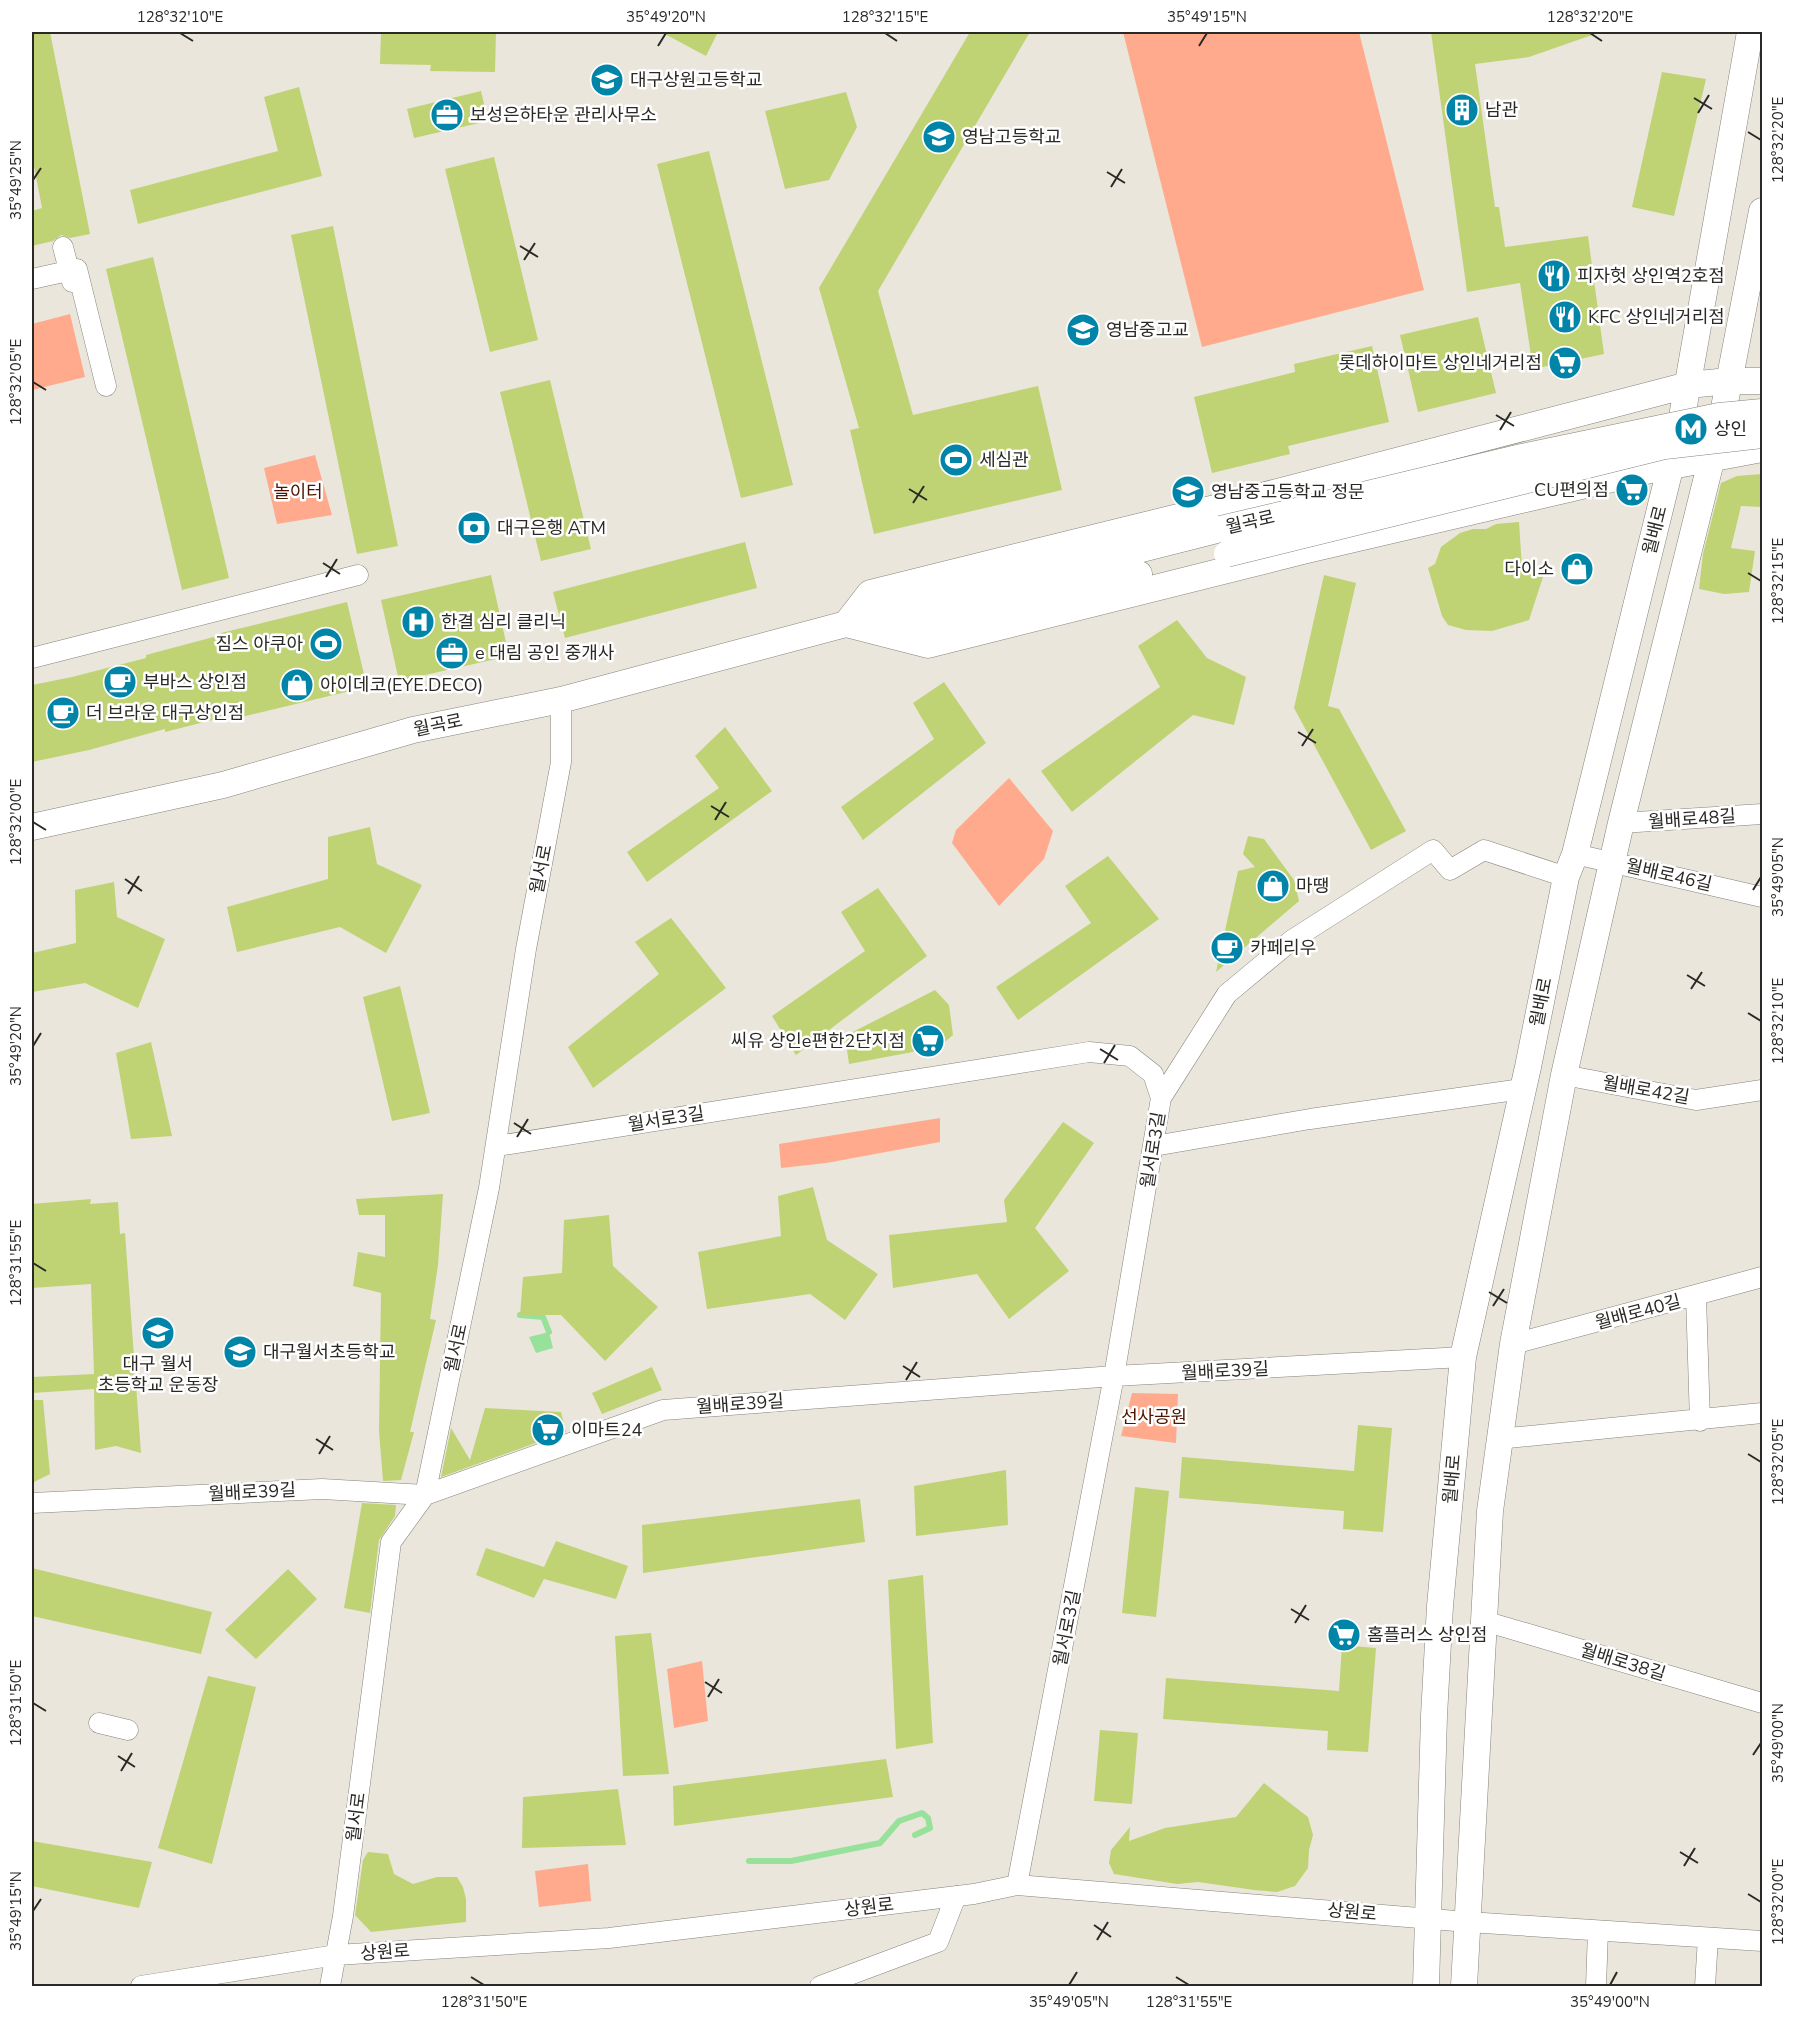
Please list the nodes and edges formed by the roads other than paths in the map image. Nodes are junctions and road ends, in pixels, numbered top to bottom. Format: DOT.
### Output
graph roads {
  1 [pos="1750,32"];
  2 [pos="1762,212"];
  3 [pos="63,247"];
  4 [pos="32,279"];
  5 [pos="78,304"];
  6 [pos="1729,381"];
  7 [pos="1762,381"];
  8 [pos="1688,385"];
  9 [pos="106,386"];
  10 [pos="1762,412"];
  11 [pos="1762,435"];
  12 [pos="1762,449"];
  13 [pos="1712,459"];
  14 [pos="1670,466"];
  15 [pos="1224,541"];
  16 [pos="358,575"];
  17 [pos="846,624"];
  18 [pos="32,658"];
  19 [pos="561,700"];
  20 [pos="1762,814"];
  21 [pos="1621,824"];
  22 [pos="32,827"];
  23 [pos="1575,854"];
  24 [pos="1613,862"];
  25 [pos="1566,877"];
  26 [pos="1762,897"];
  27 [pos="1564,1075"];
  28 [pos="1521,1089"];
  29 [pos="1762,1090"];
  30 [pos="1161,1098"];
  31 [pos="497,1146"];
  32 [pos="1154,1146"];
  33 [pos="1762,1277"];
  34 [pos="1696,1296"];
  35 [pos="1513,1344"];
  36 [pos="1463,1357"];
  37 [pos="1114,1376"];
  38 [pos="1762,1413"];
  39 [pos="1700,1421"];
  40 [pos="1498,1439"];
  41 [pos="425,1495"];
  42 [pos="32,1503"];
  43 [pos="1484,1621"];
  44 [pos="1762,1704"];
  45 [pos="99,1724"];
  46 [pos="128,1730"];
  47 [pos="1017,1885"];
  48 [pos="956,1896"];
  49 [pos="1429,1918"];
  50 [pos="1468,1922"];
  51 [pos="1598,1931"];
  52 [pos="1708,1938"];
  53 [pos="1762,1941"];
  54 [pos="336,1955"];
  55 [pos="141,1986"];
  56 [pos="330,1986"];
  57 [pos="820,1986"];
  58 [pos="1426,1986"];
  59 [pos="1464,1986"];
  60 [pos="1596,1986"];
  61 [pos="1705,1986"];
  1 -- 8 [label="main road, 월배로"];
  2 -- 6 [label="main road, 월배로"];
  3 -- 5 [label="street"];
  4 -- 9 [label="street"];
  6 -- 7 [label="main road"];
  6 -- 8 [label="main road"];
  6 -- 13 [label="main road, 월배로"];
  8 -- 14 [label="main road, 월배로"];
  8 -- 17 [label="main road"];
  10 -- 15 [label="main road, 월곡로, bridge"];
  11 -- 15 [label="main road, 월곡로, bridge"];
  12 -- 13 [label="main road"];
  13 -- 14 [label="main road"];
  13 -- 21 [label="main road, 월배로"];
  14 -- 17 [label="main road"];
  14 -- 23 [label="main road, 월배로"];
  15 -- 17 [label="main road, 월곡로"];
  16 -- 18 [label="street"];
  17 -- 19 [label="main road, 월곡로"];
  19 -- 22 [label="main road, 월곡로"];
  19 -- 31 [label="street, 월서로"];
  20 -- 21 [label="street, 월배로48길"];
  21 -- 24 [label="main road, 월배로"];
  23 -- 24 [label="street, 월배로46길"];
  23 -- 25 [label="main road, 월배로"];
  24 -- 26 [label="street, 월배로46길"];
  24 -- 27 [label="main road, 월배로"];
  25 -- 28 [label="main road, 월배로"];
  25 -- 30 [label="street"];
  27 -- 29 [label="street, 월배로42길"];
  27 -- 35 [label="main road, 월배로"];
  28 -- 32 [label="street"];
  28 -- 36 [label="main road, 월배로"];
  30 -- 31 [label="street, 월서로3길"];
  30 -- 32 [label="street, 월서로3길"];
  31 -- 41 [label="street, 월서로"];
  32 -- 37 [label="street, 월서로3길"];
  33 -- 34 [label="street, 월배로40길"];
  34 -- 35 [label="street, 월배로40길"];
  34 -- 39 [label="street"];
  35 -- 40 [label="main road, 월배로"];
  36 -- 37 [label="street, 월배로39길"];
  36 -- 49 [label="main road, 월배로"];
  37 -- 41 [label="street, 월배로39길"];
  37 -- 47 [label="street, 월서로3길"];
  38 -- 39 [label="street"];
  39 -- 40 [label="street"];
  40 -- 43 [label="main road, 월배로"];
  41 -- 42 [label="street, 월배로39길"];
  41 -- 54 [label="street, 월서로"];
  43 -- 44 [label="street, 월배로38길"];
  43 -- 50 [label="main road, 월배로"];
  45 -- 46 [label="street"];
  47 -- 48 [label="street, 상원로"];
  47 -- 49 [label="street, 상원로"];
  48 -- 54 [label="street, 상원로"];
  48 -- 57 [label="street"];
  49 -- 50 [label="street, 상원로"];
  49 -- 58 [label="main road, 월배로"];
  50 -- 51 [label="street, 상원로"];
  50 -- 59 [label="main road, 월배로"];
  51 -- 52 [label="street, 상원로"];
  51 -- 60 [label="street"];
  52 -- 53 [label="street, 상원로"];
  52 -- 61 [label="street"];
  54 -- 55 [label="street, 상원로"];
  54 -- 56 [label="street, 월서로"];
}
